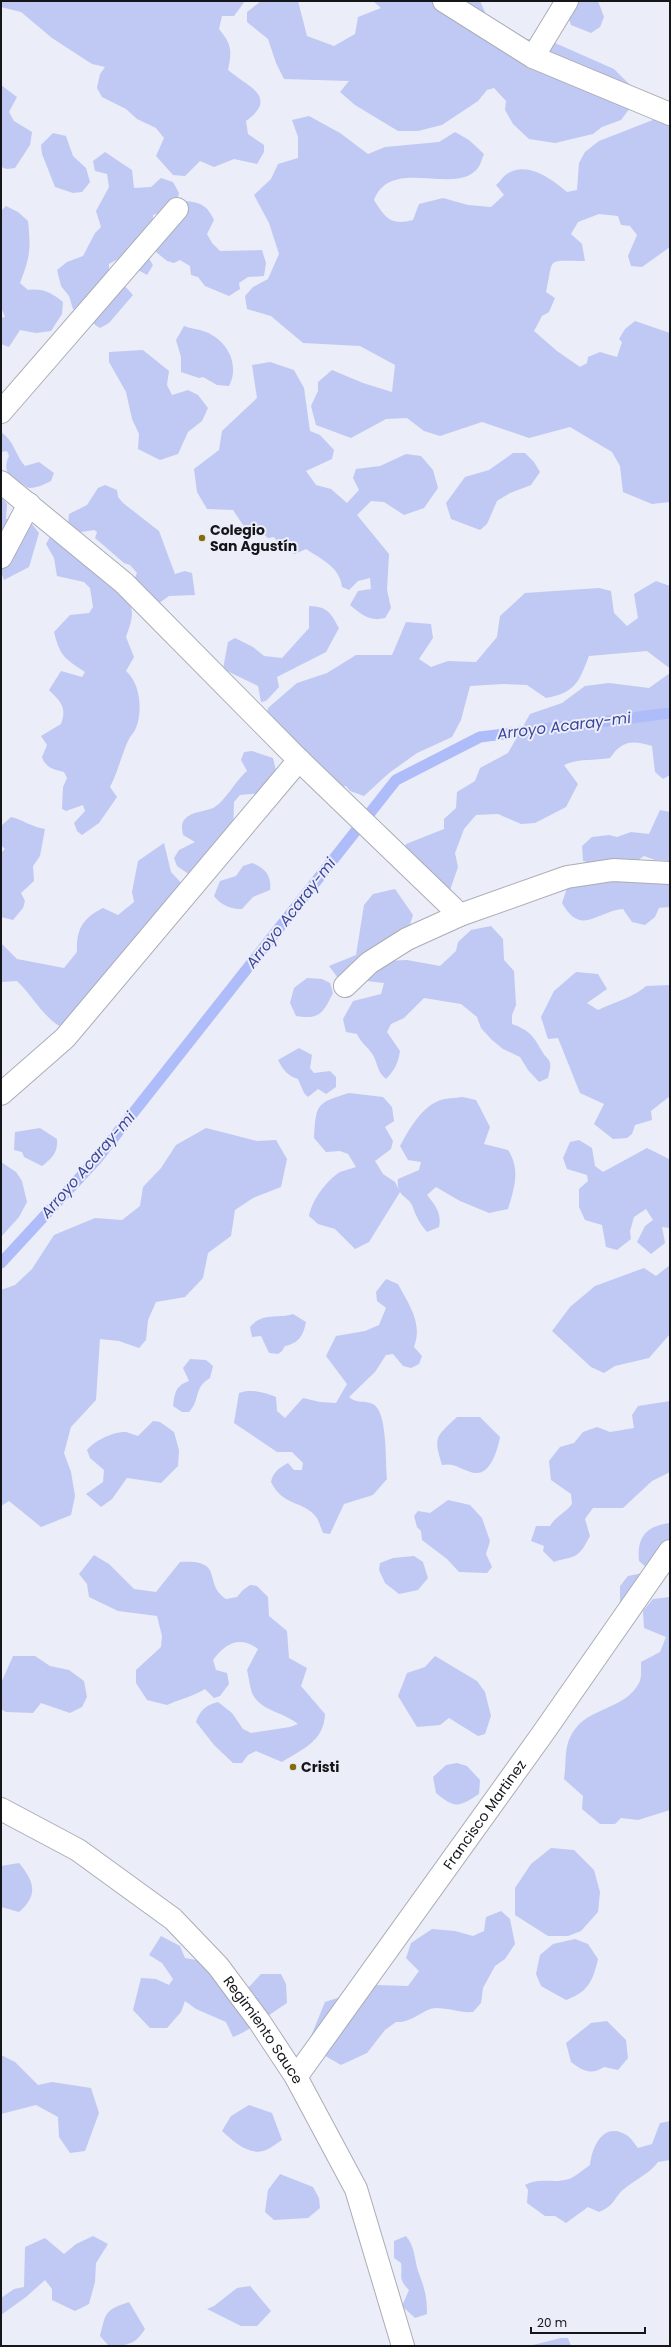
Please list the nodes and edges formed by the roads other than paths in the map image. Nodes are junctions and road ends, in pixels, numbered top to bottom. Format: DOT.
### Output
graph roads {
  1 [pos="444,1"];
  2 [pos="567,1"];
  3 [pos="533,57"];
  4 [pos="670,114"];
  5 [pos="177,209"];
  6 [pos="1,412"];
  7 [pos="1,482"];
  8 [pos="29,504"];
  9 [pos="1,557"];
  10 [pos="299,760"];
  11 [pos="670,873"];
  12 [pos="460,915"];
  13 [pos="345,986"];
  14 [pos="1,1094"];
  15 [pos="670,1551"];
  16 [pos="1,1810"];
  17 [pos="296,2077"];
  18 [pos="403,2346"];
  1 -- 3 [label="street"];
  2 -- 3 [label="street"];
  3 -- 4 [label="street"];
  5 -- 6 [label="street"];
  7 -- 8 [label="street"];
  8 -- 9 [label="street"];
  8 -- 10 [label="street"];
  10 -- 12 [label="street"];
  10 -- 14 [label="street"];
  11 -- 12 [label="street"];
  12 -- 13 [label="street"];
  15 -- 17 [label="street, Francisco Martinez"];
  16 -- 17 [label="street, Regimiento Sauce"];
  17 -- 18 [label="street, Regimiento Sauce"];
}
